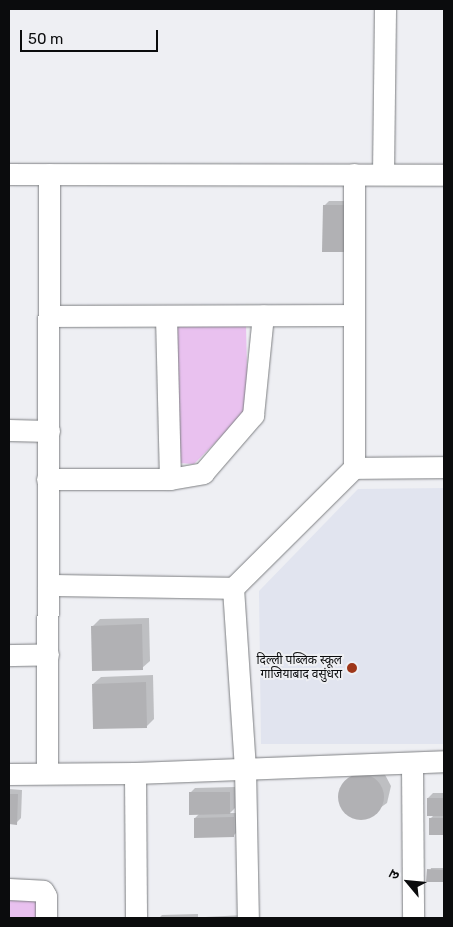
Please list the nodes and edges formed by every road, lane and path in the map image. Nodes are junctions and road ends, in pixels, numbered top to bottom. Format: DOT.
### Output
graph roads {
  1 [pos="385,9"];
  2 [pos="9,174"];
  3 [pos="49,174"];
  4 [pos="354,174"];
  5 [pos="383,174"];
  6 [pos="444,174"];
  7 [pos="264,315"];
  8 [pos="354,315"];
  9 [pos="49,316"];
  10 [pos="166,316"];
  11 [pos="9,430"];
  12 [pos="49,431"];
  13 [pos="444,467"];
  14 [pos="354,468"];
  15 [pos="47,479"];
  16 [pos="170,479"];
  17 [pos="48,585"];
  18 [pos="233,588"];
  19 [pos="48,654"];
  20 [pos="9,655"];
  21 [pos="444,761"];
  22 [pos="412,763"];
  23 [pos="244,768"];
  24 [pos="47,773"];
  25 [pos="135,773"];
  26 [pos="9,774"];
  27 [pos="9,889"];
  28 [pos="46,918"];
  29 [pos="136,918"];
  30 [pos="248,918"];
  31 [pos="413,918"];
  1 -- 5 [label="street"];
  2 -- 3 [label="street"];
  3 -- 4 [label="street"];
  3 -- 9 [label="street"];
  4 -- 5 [label="street"];
  4 -- 8 [label="street"];
  5 -- 6 [label="street"];
  7 -- 8 [label="street"];
  7 -- 10 [label="street"];
  7 -- 16 [label="street"];
  8 -- 14 [label="street"];
  9 -- 10 [label="street"];
  9 -- 12 [label="street"];
  10 -- 16 [label="street"];
  11 -- 12 [label="street"];
  12 -- 15 [label="street"];
  13 -- 14 [label="street"];
  14 -- 18 [label="street"];
  15 -- 16 [label="street"];
  15 -- 17 [label="street"];
  17 -- 18 [label="street"];
  17 -- 19 [label="street"];
  18 -- 23 [label="street"];
  19 -- 20 [label="street"];
  19 -- 24 [label="street"];
  21 -- 22 [label="street"];
  22 -- 23 [label="street"];
  22 -- 31 [label="street"];
  23 -- 25 [label="street"];
  23 -- 30 [label="street"];
  24 -- 25 [label="street"];
  24 -- 26 [label="street"];
  25 -- 29 [label="street"];
  27 -- 28 [label="street"];
}
